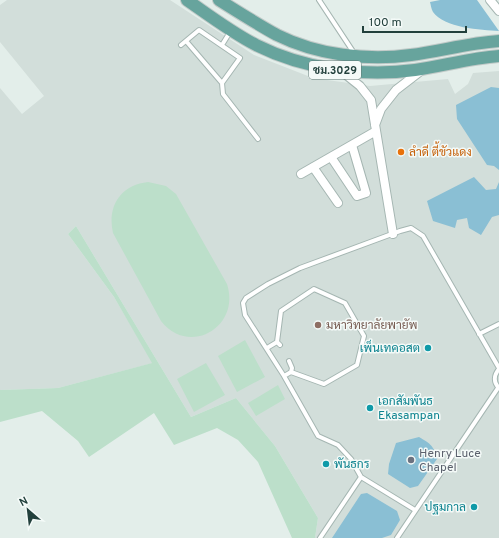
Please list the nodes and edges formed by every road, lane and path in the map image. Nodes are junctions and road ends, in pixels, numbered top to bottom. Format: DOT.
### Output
graph roads {
  1 [pos="187,0"];
  2 [pos="219,0"];
  3 [pos="319,0"];
  4 [pos="490,0"];
  5 [pos="499,11"];
  6 [pos="231,31"];
  7 [pos="186,41"];
  8 [pos="499,42"];
  9 [pos="180,45"];
  10 [pos="222,45"];
  11 [pos="356,56"];
  12 [pos="499,56"];
  13 [pos="425,68"];
  14 [pos="340,70"];
  15 [pos="222,83"];
  16 [pos="375,128"];
  17 [pos="258,139"];
  18 [pos="352,145"];
  19 [pos="331,157"];
  20 [pos="313,167"];
  21 [pos="301,174"];
  22 [pos="338,203"];
  23 [pos="393,234"];
  24 [pos="499,324"];
  25 [pos="479,334"];
  26 [pos="266,348"];
  27 [pos="289,361"];
  28 [pos="499,368"];
  29 [pos="291,372"];
  30 [pos="284,376"];
  31 [pos="498,388"];
  32 [pos="361,477"];
  33 [pos="415,510"];
  34 [pos="320,538"];
  35 [pos="397,538"];
  1 -- 6 [label="main road, ชม.3029"];
  2 -- 11 [label="main road, ชม.3029"];
  3 -- 11 [label="lane"];
  4 -- 5 [label="street"];
  6 -- 10 [label="lane"];
  6 -- 14 [label="main road, ชม.3029"];
  7 -- 9 [label="lane"];
  7 -- 10 [label="lane"];
  7 -- 15 [label="lane"];
  8 -- 11 [label="main road, ชม.3029"];
  10 -- 15 [label="lane"];
  12 -- 13 [label="main road, ชม.3029"];
  13 -- 14 [label="main road, ชม.3029"];
  13 -- 16 [label="street"];
  14 -- 16 [label="street"];
  15 -- 17 [label="lane"];
  16 -- 18 [label="street"];
  16 -- 23 [label="street"];
  18 -- 19 [label="street"];
  18 -- 19 [label="street"];
  19 -- 20 [label="street"];
  20 -- 21 [label="street"];
  20 -- 22 [label="street"];
  23 -- 25 [label="lane"];
  23 -- 26 [label="lane"];
  24 -- 25 [label="lane"];
  25 -- 28 [label="lane"];
  26 -- 29 [label="lane"];
  26 -- 30 [label="lane"];
  27 -- 29 [label="lane"];
  28 -- 31 [label="lane"];
  29 -- 30 [label="lane"];
  30 -- 32 [label="lane"];
  31 -- 33 [label="lane"];
  32 -- 33 [label="lane"];
  32 -- 34 [label="lane"];
  33 -- 35 [label="lane"];
}
